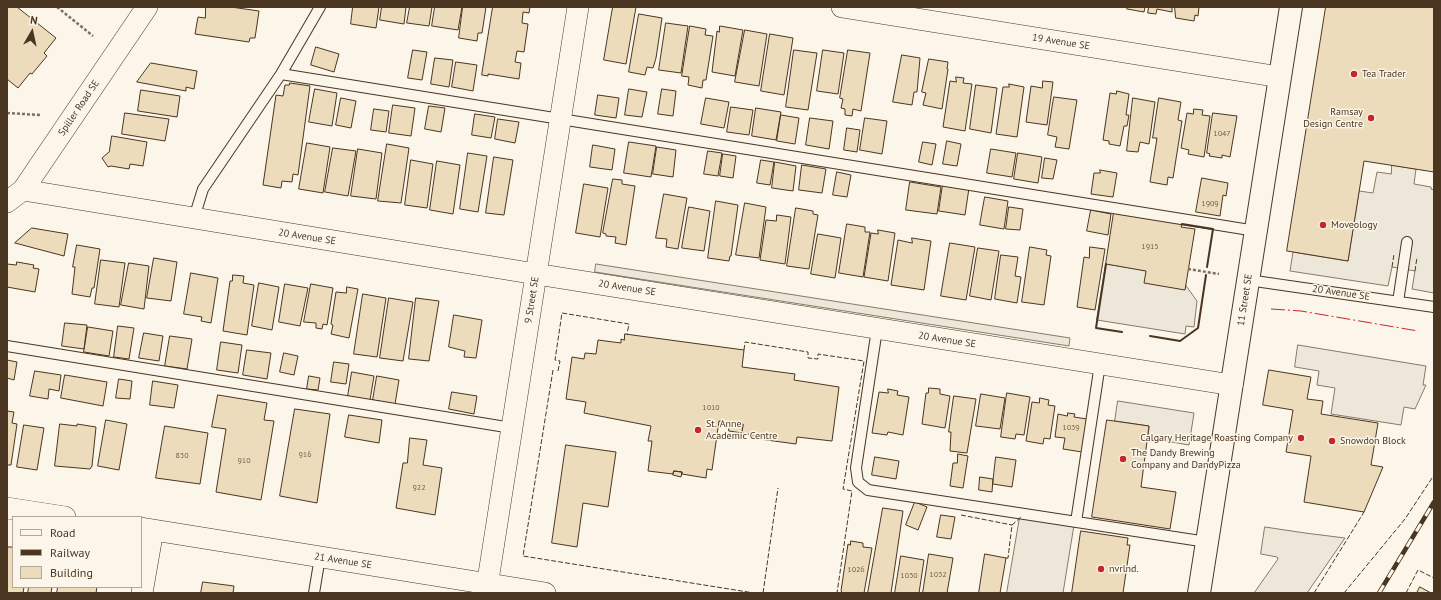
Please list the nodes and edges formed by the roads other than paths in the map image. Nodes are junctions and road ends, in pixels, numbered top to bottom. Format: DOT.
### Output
graph roads {
  1 [pos="147,7"];
  2 [pos="320,7"];
  3 [pos="578,7"];
  4 [pos="842,7"];
  5 [pos="1291,7"];
  6 [pos="281,74"];
  7 [pos="1280,77"];
  8 [pos="560,120"];
  9 [pos="15,196"];
  10 [pos="194,218"];
  11 [pos="1256,231"];
  12 [pos="1407,242"];
  13 [pos="536,274"];
  14 [pos="1248,280"];
  15 [pos="1398,302"];
  16 [pos="1434,308"];
  17 [pos="877,329"];
  18 [pos="7,346"];
  19 [pos="1100,364"];
  20 [pos="1232,385"];
  21 [pos="512,428"];
  22 [pos="7,508"];
  23 [pos="59,516"];
  24 [pos="1076,522"];
  25 [pos="147,529"];
  26 [pos="1207,542"];
  27 [pos="320,557"];
  28 [pos="486,588"];
  29 [pos="142,593"];
  30 [pos="314,593"];
  31 [pos="545,593"];
  32 [pos="1199,593"];
  1 -- 9 [label="street, Spiller Road SE"];
  2 -- 6 [label="lane"];
  3 -- 8 [label="street, 9 Street SE"];
  4 -- 7 [label="street, 19 Avenue SE"];
  5 -- 7 [label="street, 11 Street SE"];
  6 -- 8 [label="lane"];
  6 -- 10 [label="lane"];
  7 -- 11 [label="street, 11 Street SE"];
  8 -- 11 [label="lane"];
  8 -- 13 [label="street, 9 Street SE"];
  9 -- 10 [label="street, 20 Avenue SE"];
  10 -- 13 [label="street, 20 Avenue SE"];
  11 -- 14 [label="street, 11 Street SE"];
  12 -- 15 [label="lane"];
  13 -- 17 [label="street, 20 Avenue SE"];
  13 -- 21 [label="street, 9 Street SE"];
  14 -- 15 [label="lane, 20 Avenue SE"];
  14 -- 20 [label="street, 11 Street SE"];
  15 -- 16 [label="lane, 20 Avenue SE"];
  17 -- 19 [label="street, 20 Avenue SE"];
  17 -- 24 [label="lane"];
  18 -- 21 [label="lane"];
  19 -- 20 [label="street, 20 Avenue SE"];
  19 -- 24 [label="lane"];
  20 -- 26 [label="street, 11 Street SE"];
  21 -- 28 [label="street, 9 Street SE"];
  22 -- 23 [label="street"];
  24 -- 26 [label="lane"];
  25 -- 27 [label="street, 21 Avenue SE"];
  25 -- 29 [label="street"];
  26 -- 32 [label="street, 11 Street SE"];
  27 -- 28 [label="street, 21 Avenue SE"];
  27 -- 30 [label="lane"];
  28 -- 31 [label="street, 21 Avenue SE"];
}
